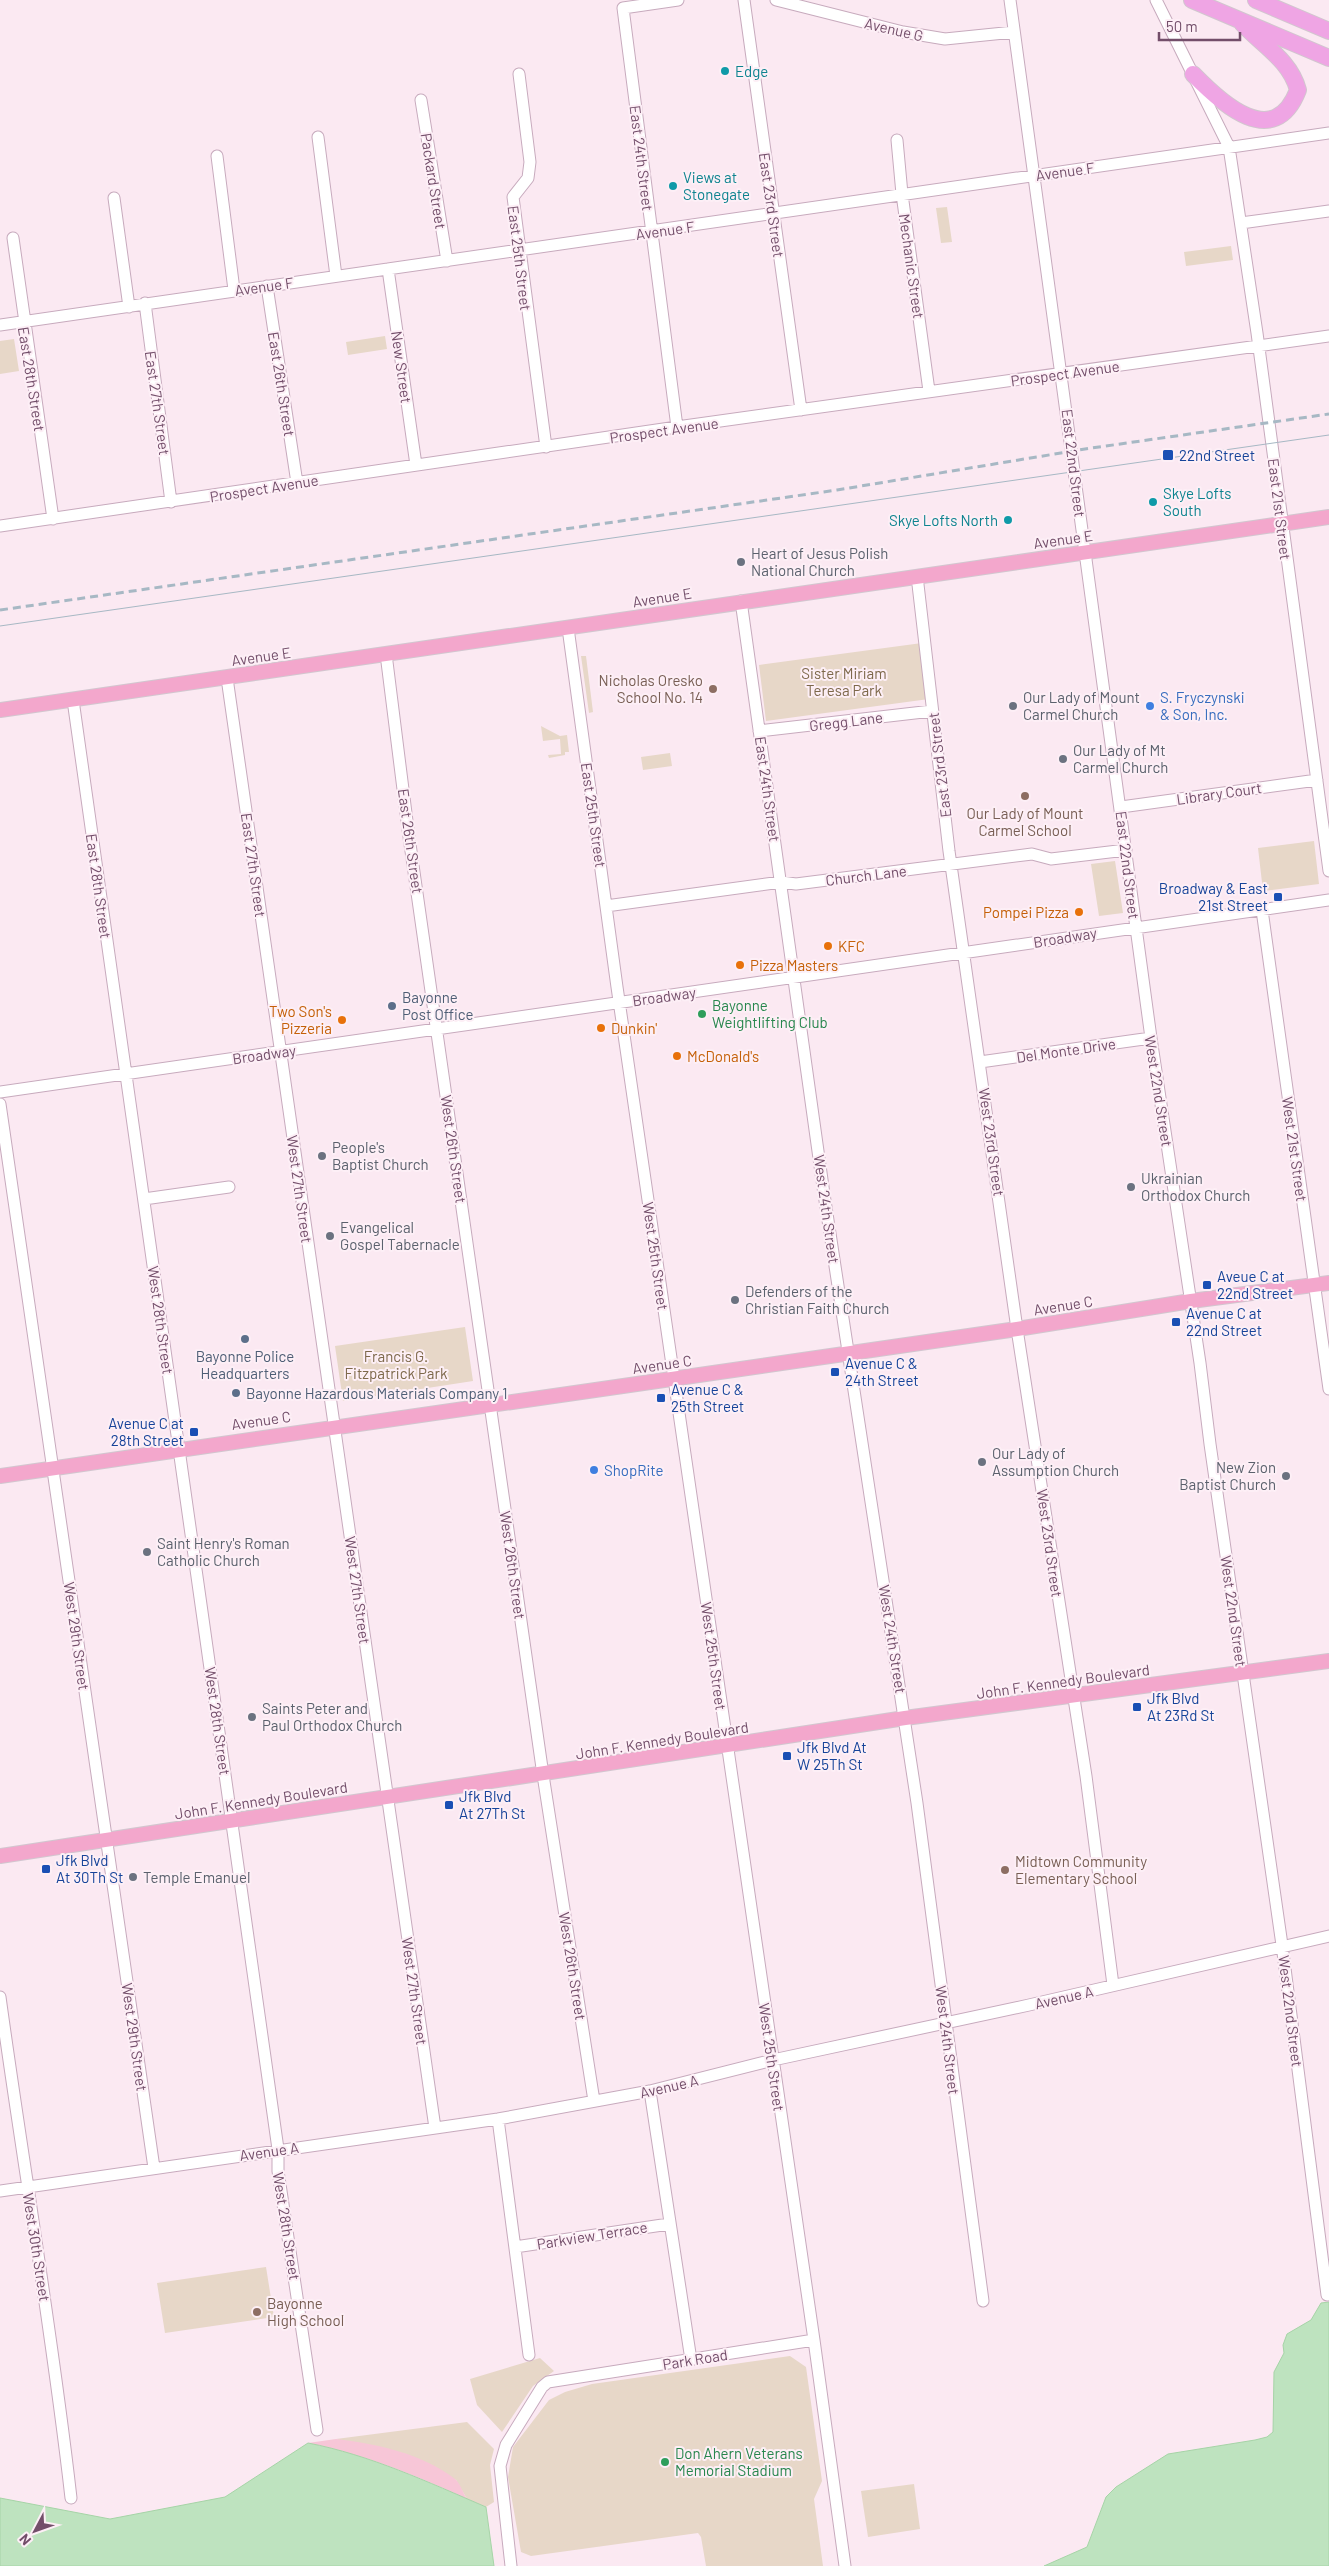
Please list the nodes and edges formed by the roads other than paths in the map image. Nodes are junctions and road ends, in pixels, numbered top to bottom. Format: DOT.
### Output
graph roads {
  1 [pos="678,0"];
  2 [pos="744,0"];
  3 [pos="776,0"];
  4 [pos="1010,0"];
  5 [pos="1156,0"];
  6 [pos="1192,0"];
  7 [pos="1256,0"];
  8 [pos="1242,23"];
  9 [pos="1329,31"];
  10 [pos="1014,32"];
  11 [pos="1329,58"];
  12 [pos="519,74"];
  13 [pos="1193,74"];
  14 [pos="421,100"];
  15 [pos="1329,133"];
  16 [pos="318,137"];
  17 [pos="897,140"];
  18 [pos="1229,147"];
  19 [pos="217,156"];
  20 [pos="1034,176"];
  21 [pos="902,194"];
  22 [pos="114,198"];
  23 [pos="1329,211"];
  24 [pos="774,214"];
  25 [pos="1241,223"];
  26 [pos="652,231"];
  27 [pos="13,238"];
  28 [pos="518,251"];
  29 [pos="447,261"];
  30 [pos="388,269"];
  31 [pos="336,276"];
  32 [pos="267,286"];
  33 [pos="234,290"];
  34 [pos="145,304"];
  35 [pos="129,307"];
  36 [pos="23,321"];
  37 [pos="0,325"];
  38 [pos="1329,336"];
  39 [pos="1258,346"];
  40 [pos="1062,374"];
  41 [pos="929,391"];
  42 [pos="801,410"];
  43 [pos="677,427"];
  44 [pos="546,448"];
  45 [pos="416,465"];
  46 [pos="297,483"];
  47 [pos="171,502"];
  48 [pos="1329,517"];
  49 [pos="53,519"];
  50 [pos="1282,524"];
  51 [pos="0,526"];
  52 [pos="1086,552"];
  53 [pos="917,576"];
  54 [pos="741,601"];
  55 [pos="568,628"];
  56 [pos="386,654"];
  57 [pos="227,678"];
  58 [pos="73,700"];
  59 [pos="0,710"];
  60 [pos="932,711"];
  61 [pos="759,731"];
  62 [pos="1317,780"];
  63 [pos="1121,807"];
  64 [pos="1126,850"];
  65 [pos="951,864"];
  66 [pos="1329,871"];
  67 [pos="781,882"];
  68 [pos="1329,900"];
  69 [pos="606,906"];
  70 [pos="1262,910"];
  71 [pos="1136,927"];
  72 [pos="964,953"];
  73 [pos="795,978"];
  74 [pos="620,1002"];
  75 [pos="436,1028"];
  76 [pos="1151,1038"];
  77 [pos="280,1052"];
  78 [pos="980,1062"];
  79 [pos="126,1072"];
  80 [pos="0,1092"];
  81 [pos="0,1104"];
  82 [pos="229,1187"];
  83 [pos="144,1199"];
  84 [pos="1329,1283"];
  85 [pos="1314,1286"];
  86 [pos="1190,1301"];
  87 [pos="1018,1329"];
  88 [pos="848,1354"];
  89 [pos="674,1379"];
  90 [pos="1329,1389"];
  91 [pos="491,1405"];
  92 [pos="334,1426"];
  93 [pos="179,1449"];
  94 [pos="54,1469"];
  95 [pos="0,1476"];
  96 [pos="1329,1661"];
  97 [pos="1242,1673"];
  98 [pos="1072,1696"];
  99 [pos="905,1718"];
  100 [pos="727,1746"];
  101 [pos="543,1775"];
  102 [pos="387,1797"];
  103 [pos="232,1821"];
  104 [pos="107,1840"];
  105 [pos="0,1856"];
  106 [pos="1329,1936"];
  107 [pos="1282,1945"];
  108 [pos="1113,1985"];
  109 [pos="0,1997"];
  110 [pos="945,2022"];
  111 [pos="773,2060"];
  112 [pos="650,2091"];
  113 [pos="594,2101"];
  114 [pos="498,2119"];
  115 [pos="435,2128"];
  116 [pos="278,2149"];
  117 [pos="154,2168"];
  118 [pos="27,2187"];
  119 [pos="0,2192"];
  120 [pos="669,2224"];
  121 [pos="515,2247"];
  122 [pos="1327,2295"];
  123 [pos="983,2301"];
  124 [pos="814,2340"];
  125 [pos="529,2355"];
  126 [pos="691,2360"];
  127 [pos="317,2430"];
  128 [pos="71,2498"];
  129 [pos="511,2566"];
  130 [pos="845,2566"];
  1 -- 26 [label="street, East 24th Street"];
  2 -- 24 [label="street, East 23rd Street"];
  3 -- 10 [label="street, Avenue G"];
  4 -- 10 [label="street, East 22nd Street"];
  5 -- 13 [label="street, East 21st Street"];
  6 -- 8 [label="highway"];
  7 -- 9 [label="highway"];
  8 -- 11 [label="highway"];
  8 -- 13 [label="highway"];
  10 -- 20 [label="street, East 22nd Street"];
  12 -- 28 [label="street, East 25th Street"];
  13 -- 18 [label="street, East 21st Street"];
  14 -- 29 [label="street, Packard Street"];
  15 -- 18 [label="street, Avenue F"];
  16 -- 31 [label="street"];
  17 -- 21 [label="street, Mechanic Street"];
  18 -- 20 [label="street, Avenue F"];
  18 -- 25 [label="street, East 21st Street"];
  19 -- 33 [label="street"];
  20 -- 21 [label="street, Avenue F"];
  20 -- 40 [label="street, East 22nd Street"];
  21 -- 24 [label="street, Avenue F"];
  21 -- 41 [label="street, Mechanic Street"];
  22 -- 35 [label="street"];
  23 -- 25 [label="street"];
  24 -- 26 [label="street, Avenue F"];
  24 -- 42 [label="street, East 23rd Street"];
  25 -- 39 [label="street, East 21st Street"];
  26 -- 28 [label="street, Avenue F"];
  26 -- 43 [label="street, East 24th Street"];
  27 -- 36 [label="street, East 28th Street"];
  28 -- 29 [label="street, Avenue F"];
  28 -- 44 [label="street, East 25th Street"];
  29 -- 30 [label="street, Avenue F"];
  30 -- 31 [label="street, Avenue F"];
  30 -- 45 [label="street, New Street"];
  31 -- 32 [label="street, Avenue F"];
  32 -- 33 [label="street, Avenue F"];
  32 -- 46 [label="street, East 26th Street"];
  33 -- 34 [label="street, Avenue F"];
  34 -- 35 [label="street, Avenue F"];
  34 -- 47 [label="street, East 27th Street"];
  35 -- 36 [label="street, Avenue F"];
  36 -- 37 [label="street, Avenue F"];
  36 -- 49 [label="street, East 28th Street"];
  38 -- 39 [label="street, Prospect Avenue"];
  39 -- 40 [label="street, Prospect Avenue"];
  39 -- 50 [label="street, East 21st Street"];
  40 -- 41 [label="street, Prospect Avenue"];
  40 -- 52 [label="street, East 22nd Street"];
  41 -- 42 [label="street, Prospect Avenue"];
  42 -- 43 [label="street, Prospect Avenue"];
  43 -- 44 [label="street, Prospect Avenue"];
  44 -- 45 [label="street, Prospect Avenue"];
  45 -- 46 [label="street, Prospect Avenue"];
  46 -- 47 [label="street, Prospect Avenue"];
  47 -- 49 [label="street, Prospect Avenue"];
  48 -- 50 [label="main road, Avenue E"];
  49 -- 51 [label="street, Prospect Avenue"];
  50 -- 52 [label="main road, Avenue E"];
  50 -- 62 [label="street, East 21st Street"];
  52 -- 53 [label="main road, Avenue E"];
  52 -- 63 [label="street, East 22nd Street"];
  53 -- 54 [label="main road, Avenue E"];
  53 -- 60 [label="street, East 23rd Street"];
  54 -- 55 [label="main road, Avenue E"];
  54 -- 61 [label="street, East 24th Street"];
  55 -- 56 [label="main road, Avenue E"];
  55 -- 69 [label="street, East 25th Street"];
  56 -- 57 [label="main road, Avenue E"];
  56 -- 75 [label="street, East 26th Street"];
  57 -- 58 [label="main road, Avenue E"];
  57 -- 77 [label="street, East 27th Street"];
  58 -- 59 [label="main road, Avenue E"];
  58 -- 79 [label="street, East 28th Street"];
  60 -- 61 [label="street, Gregg Lane"];
  60 -- 65 [label="street, East 23rd Street"];
  61 -- 67 [label="street, East 24th Street"];
  62 -- 63 [label="street, Library Court"];
  62 -- 66 [label="street, East 21st Street"];
  63 -- 64 [label="street, East 22nd Street"];
  64 -- 65 [label="street, Church Lane"];
  64 -- 71 [label="street, East 22nd Street"];
  65 -- 67 [label="street, Church Lane"];
  65 -- 72 [label="street, East 23rd Street"];
  67 -- 69 [label="street, Church Lane"];
  67 -- 73 [label="street, East 24th Street"];
  68 -- 70 [label="street, Broadway"];
  69 -- 74 [label="street, East 25th Street"];
  70 -- 71 [label="street, Broadway"];
  70 -- 85 [label="street, West 21st Street"];
  71 -- 72 [label="street, Broadway"];
  71 -- 76 [label="street, West 22nd Street"];
  72 -- 73 [label="street, Broadway"];
  72 -- 78 [label="street, West 23rd Street"];
  73 -- 74 [label="street, Broadway"];
  73 -- 88 [label="street, West 24th Street"];
  74 -- 75 [label="street, Broadway"];
  74 -- 89 [label="street, West 25th Street"];
  75 -- 77 [label="street, Broadway"];
  75 -- 91 [label="street, West 26th Street"];
  76 -- 78 [label="street, Del Monte Drive"];
  76 -- 86 [label="street, West 22nd Street"];
  77 -- 79 [label="street, Broadway"];
  77 -- 92 [label="street, West 27th Street"];
  78 -- 87 [label="street, West 23rd Street"];
  79 -- 80 [label="street, Broadway"];
  79 -- 83 [label="street, West 28th Street"];
  81 -- 94 [label="street, West 29th Street"];
  82 -- 83 [label="street"];
  83 -- 93 [label="street, West 28th Street"];
  84 -- 85 [label="main road, Avenue C"];
  85 -- 86 [label="main road, Avenue C"];
  85 -- 90 [label="street, West 21st Street"];
  86 -- 87 [label="main road, Avenue C"];
  86 -- 97 [label="street, West 22nd Street"];
  87 -- 88 [label="main road, Avenue C"];
  87 -- 98 [label="street, West 23rd Street"];
  88 -- 89 [label="main road, Avenue C"];
  88 -- 99 [label="street, West 24th Street"];
  89 -- 91 [label="main road, Avenue C"];
  89 -- 100 [label="street, West 25th Street"];
  91 -- 92 [label="main road, Avenue C"];
  91 -- 101 [label="street, West 26th Street"];
  92 -- 93 [label="main road, Avenue C"];
  92 -- 102 [label="street, West 27th Street"];
  93 -- 94 [label="main road, Avenue C"];
  93 -- 103 [label="street, West 28th Street"];
  94 -- 95 [label="main road, Avenue C"];
  94 -- 104 [label="street, West 29th Street"];
  96 -- 97 [label="main road, John F. Kennedy Boulevard"];
  97 -- 98 [label="main road, John F. Kennedy Boulevard"];
  97 -- 107 [label="street, West 22nd Street"];
  98 -- 99 [label="main road, John F. Kennedy Boulevard"];
  98 -- 108 [label="street, West 23rd Street"];
  99 -- 100 [label="main road, John F. Kennedy Boulevard"];
  99 -- 110 [label="street, West 24th Street"];
  100 -- 101 [label="main road, John F. Kennedy Boulevard"];
  100 -- 111 [label="street, West 25th Street"];
  101 -- 102 [label="main road, John F. Kennedy Boulevard"];
  101 -- 113 [label="street, West 26th Street"];
  102 -- 103 [label="main road, John F. Kennedy Boulevard"];
  102 -- 115 [label="street, West 27th Street"];
  103 -- 104 [label="main road, John F. Kennedy Boulevard"];
  103 -- 116 [label="street, West 28th Street"];
  104 -- 105 [label="main road, John F. Kennedy Boulevard"];
  104 -- 117 [label="street, West 29th Street"];
  106 -- 107 [label="street, Avenue A"];
  107 -- 108 [label="street, Avenue A"];
  107 -- 122 [label="street, West 22nd Street"];
  108 -- 110 [label="street, Avenue A"];
  109 -- 118 [label="street, West 30th Street"];
  110 -- 111 [label="street, Avenue A"];
  110 -- 123 [label="street, West 24th Street"];
  111 -- 112 [label="street, Avenue A"];
  111 -- 124 [label="street, West 25th Street"];
  112 -- 113 [label="street, Avenue A"];
  112 -- 120 [label="street"];
  113 -- 114 [label="street, Avenue A"];
  114 -- 115 [label="street, Avenue A"];
  114 -- 121 [label="street"];
  115 -- 116 [label="street, Avenue A"];
  116 -- 117 [label="street, Avenue A"];
  116 -- 127 [label="street, West 28th Street"];
  117 -- 118 [label="street, Avenue A"];
  118 -- 119 [label="street, Avenue A"];
  118 -- 128 [label="street, West 30th Street"];
  120 -- 121 [label="street, Parkview Terrace"];
  120 -- 126 [label="street"];
  121 -- 125 [label="street"];
  124 -- 126 [label="street, Park Road"];
  124 -- 130 [label="street"];
  126 -- 129 [label="street, Park Road"];
}
